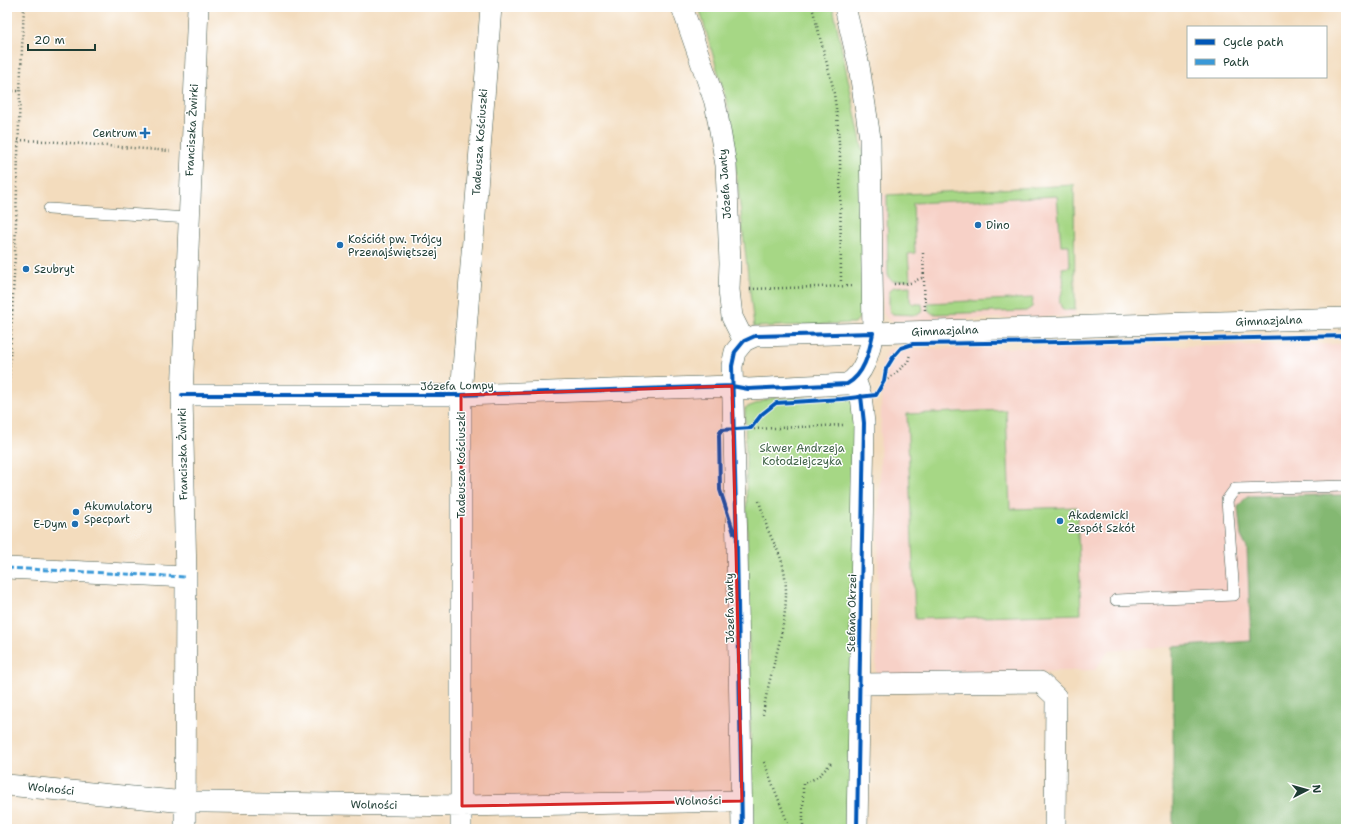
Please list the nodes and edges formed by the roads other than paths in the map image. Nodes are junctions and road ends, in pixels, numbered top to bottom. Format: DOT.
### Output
graph roads {
  1 [pos="198,7"];
  2 [pos="491,7"];
  3 [pos="682,7"];
  4 [pos="845,7"];
  5 [pos="49,209"];
  6 [pos="188,218"];
  7 [pos="1346,318"];
  8 [pos="873,333"];
  9 [pos="744,340"];
  10 [pos="855,379"];
  11 [pos="732,386"];
  12 [pos="182,395"];
  13 [pos="461,395"];
  14 [pos="1346,486"];
  15 [pos="7,568"];
  16 [pos="186,577"];
  17 [pos="1116,600"];
  18 [pos="860,684"];
  19 [pos="7,785"];
  20 [pos="742,801"];
  21 [pos="185,802"];
  22 [pos="462,806"];
  23 [pos="185,829"];
  24 [pos="461,829"];
  25 [pos="742,829"];
  26 [pos="857,829"];
  27 [pos="1055,829"];
  1 -- 6 [label="street, Franciszka Żwirki"];
  2 -- 13 [label="street, Tadeusza Kościuszki"];
  3 -- 9 [label="street, Józefa Janty"];
  4 -- 8 [label="street"];
  5 -- 6 [label="lane"];
  6 -- 12 [label="street, Franciszka Żwirki"];
  7 -- 8 [label="street, Gimnazjalna"];
  8 -- 9 [label="street, Gimnazjalna"];
  8 -- 10 [label="street"];
  9 -- 11 [label="street, Józefa Janty"];
  10 -- 11 [label="street, Józefa Lompy"];
  10 -- 18 [label="street, Stefana Okrzei"];
  11 -- 13 [label="street, Józefa Lompy"];
  11 -- 20 [label="street, Józefa Janty"];
  12 -- 13 [label="street, Józefa Lompy"];
  12 -- 16 [label="street, Franciszka Żwirki"];
  13 -- 22 [label="street, Tadeusza Kościuszki"];
  14 -- 17 [label="lane"];
  15 -- 16 [label="street"];
  16 -- 21 [label="street, Franciszka Żwirki"];
  18 -- 26 [label="street, Stefana Okrzei"];
  18 -- 27 [label="street"];
  19 -- 21 [label="street, Wolności"];
  20 -- 22 [label="street, Wolności"];
  20 -- 25 [label="street, Józefa Janty"];
  21 -- 22 [label="street, Wolności"];
  21 -- 23 [label="street, Franciszka Żwirki"];
  22 -- 24 [label="street, Tadeusza Kościuszki"];
}
